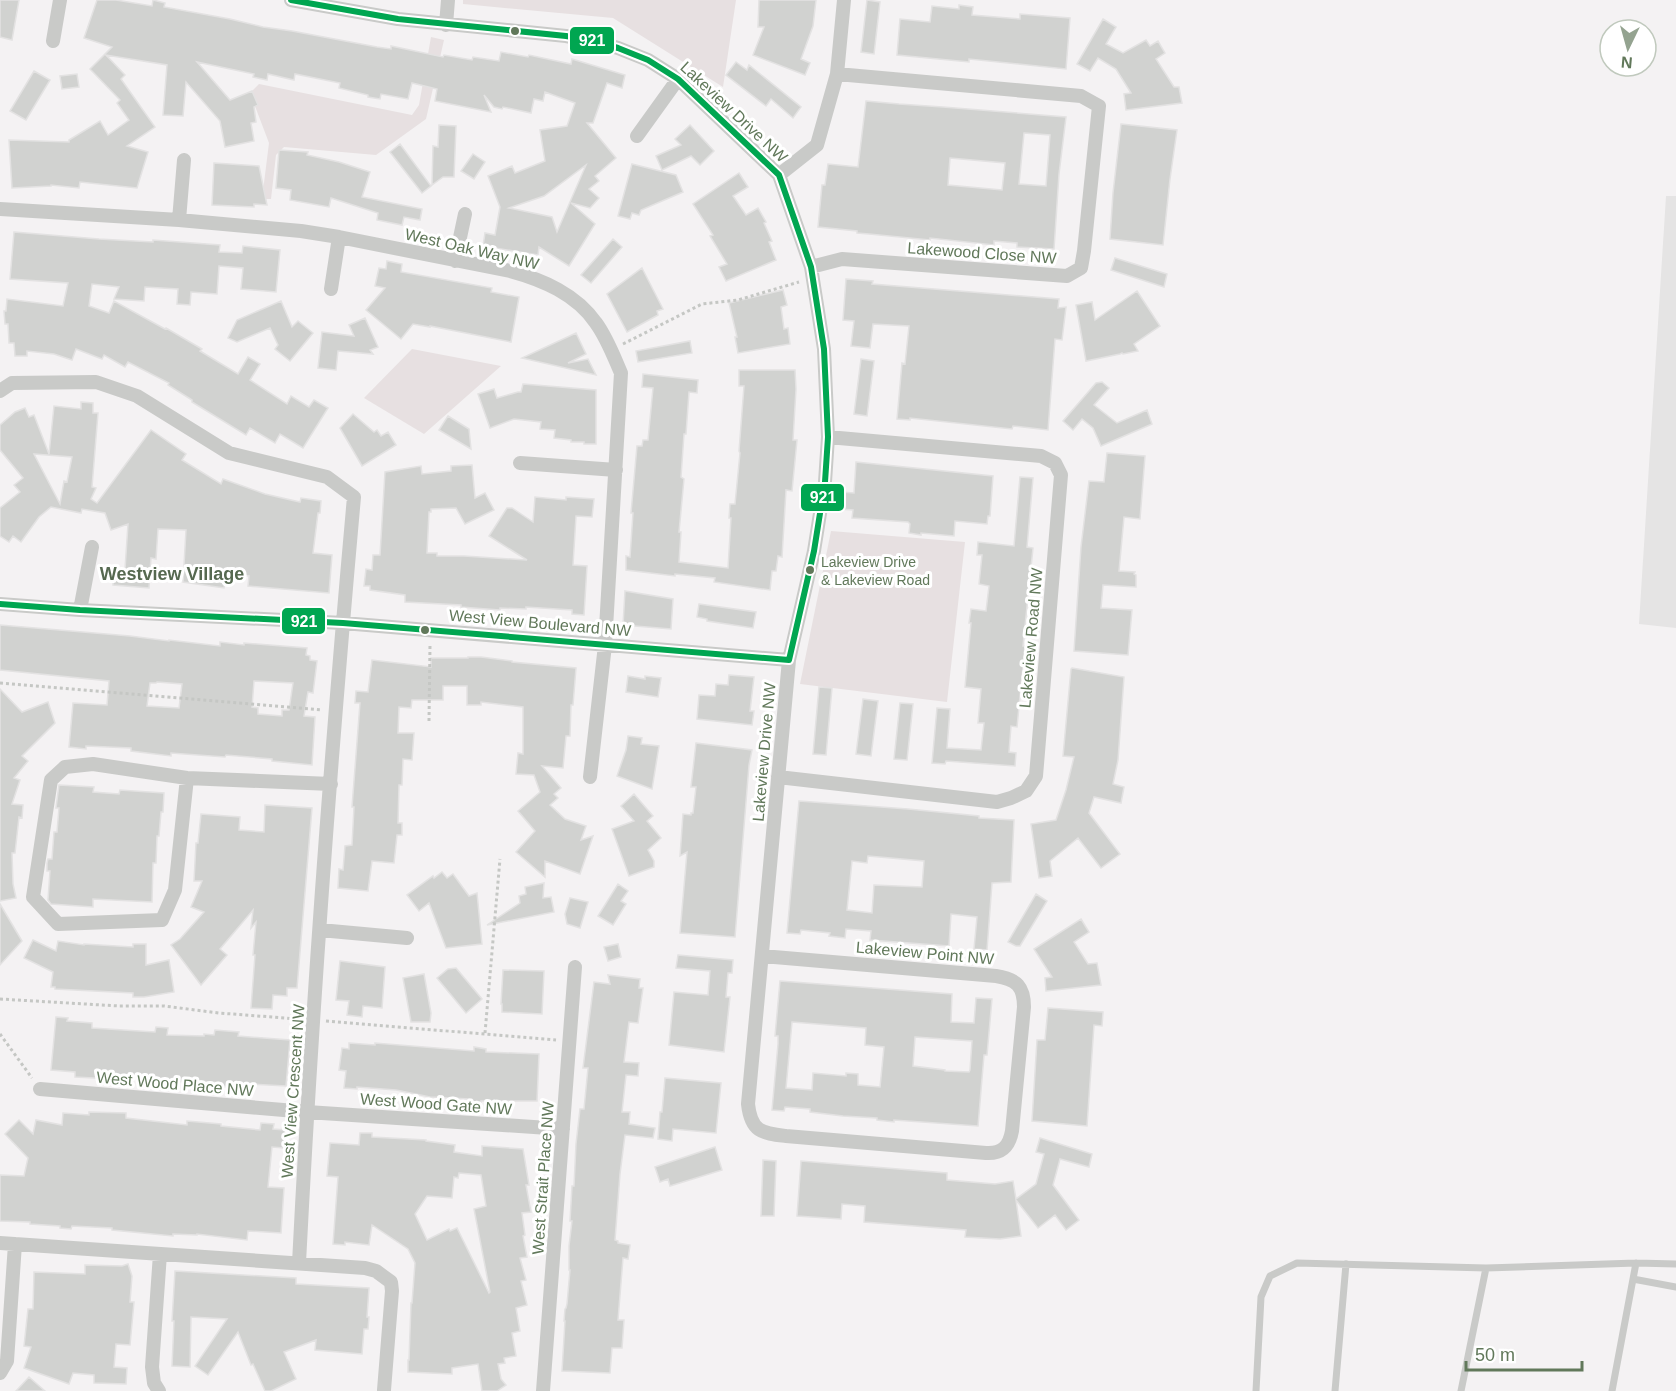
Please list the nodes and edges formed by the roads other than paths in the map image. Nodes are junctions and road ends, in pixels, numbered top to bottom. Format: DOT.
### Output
graph roads {
  1 [pos="60,0"];
  2 [pos="291,0"];
  3 [pos="448,0"];
  4 [pos="844,0"];
  5 [pos="446,25"];
  6 [pos="53,41"];
  7 [pos="837,74"];
  8 [pos="678,79"];
  9 [pos="638,136"];
  10 [pos="184,160"];
  11 [pos="779,176"];
  12 [pos="0,208"];
  13 [pos="465,214"];
  14 [pos="179,220"];
  15 [pos="339,237"];
  16 [pos="455,261"];
  17 [pos="811,267"];
  18 [pos="331,289"];
  19 [pos="0,391"];
  20 [pos="828,437"];
  21 [pos="520,463"];
  22 [pos="616,470"];
  23 [pos="92,547"];
  24 [pos="0,604"];
  25 [pos="80,610"];
  26 [pos="343,623"];
  27 [pos="605,645"];
  28 [pos="789,660"];
  29 [pos="187,777"];
  30 [pos="590,777"];
  31 [pos="778,777"];
  32 [pos="331,784"];
  33 [pos="320,930"];
  34 [pos="407,938"];
  35 [pos="762,956"];
  36 [pos="575,967"];
  37 [pos="40,1089"];
  38 [pos="307,1112"];
  39 [pos="753,1124"];
  40 [pos="563,1129"];
  41 [pos="0,1242"];
  42 [pos="15,1244"];
  43 [pos="160,1254"];
  44 [pos="299,1263"];
  45 [pos="1636,1263"];
  46 [pos="1346,1264"];
  47 [pos="1676,1264"];
  48 [pos="1486,1268"];
  49 [pos="1633,1280"];
  50 [pos="1676,1287"];
  51 [pos="0,1373"];
  52 [pos="384,1390"];
  53 [pos="159,1391"];
  54 [pos="543,1391"];
  55 [pos="1256,1391"];
  56 [pos="1335,1391"];
  57 [pos="1461,1391"];
  58 [pos="1612,1391"];
  1 -- 6 [label="street"];
  2 -- 5 [label="street, Lakeview Drive NW"];
  3 -- 5 [label="street"];
  4 -- 7 [label="street"];
  5 -- 8 [label="street, Lakeview Drive NW"];
  7 -- 11 [label="street"];
  7 -- 17 [label="street, Lakewood Close NW"];
  8 -- 9 [label="street"];
  8 -- 11 [label="street, Lakeview Drive NW"];
  10 -- 14 [label="street"];
  11 -- 17 [label="street, Lakeview Drive NW"];
  12 -- 14 [label="street, West Oak Way NW"];
  13 -- 16 [label="street"];
  14 -- 15 [label="street, West Oak Way NW"];
  15 -- 16 [label="street, West Oak Way NW"];
  15 -- 18 [label="street"];
  16 -- 22 [label="street, West Oak Way NW"];
  17 -- 20 [label="street, Lakeview Drive NW"];
  19 -- 26 [label="street, West View Crescent NW"];
  20 -- 28 [label="street, Lakeview Drive NW"];
  20 -- 31 [label="street, Lakeview Road NW"];
  21 -- 22 [label="street"];
  22 -- 27 [label="street, West Oak Way NW"];
  23 -- 25 [label="street"];
  24 -- 25 [label="street, West View Boulevard NW"];
  25 -- 26 [label="street, West View Boulevard NW"];
  26 -- 27 [label="street, West View Boulevard NW"];
  26 -- 32 [label="street, West View Crescent NW"];
  27 -- 28 [label="street, West View Boulevard NW"];
  27 -- 30 [label="street, West Oak Way NW"];
  28 -- 31 [label="street, Lakeview Drive NW"];
  29 -- 29 [label="street"];
  29 -- 32 [label="street"];
  31 -- 35 [label="street, Lakeview Drive NW"];
  32 -- 33 [label="street, West View Crescent NW"];
  33 -- 34 [label="street"];
  33 -- 38 [label="street, West View Crescent NW"];
  35 -- 39 [label="street, Lakeview Drive NW"];
  35 -- 39 [label="street, Lakeview Point NW"];
  36 -- 40 [label="street, West Strait Place NW"];
  37 -- 38 [label="street, West Wood Place NW"];
  38 -- 40 [label="street, West Wood Gate NW"];
  38 -- 44 [label="street, West View Crescent NW"];
  40 -- 54 [label="street, West Strait Place NW"];
  41 -- 42 [label="street"];
  42 -- 43 [label="street"];
  42 -- 51 [label="street"];
  43 -- 44 [label="street"];
  43 -- 53 [label="street"];
  44 -- 52 [label="street"];
  45 -- 47 [label="lane"];
  45 -- 48 [label="lane"];
  45 -- 49 [label="lane"];
  46 -- 48 [label="lane"];
  46 -- 55 [label="lane"];
  46 -- 56 [label="lane"];
  48 -- 57 [label="lane"];
  49 -- 50 [label="lane"];
  49 -- 58 [label="lane"];
}
